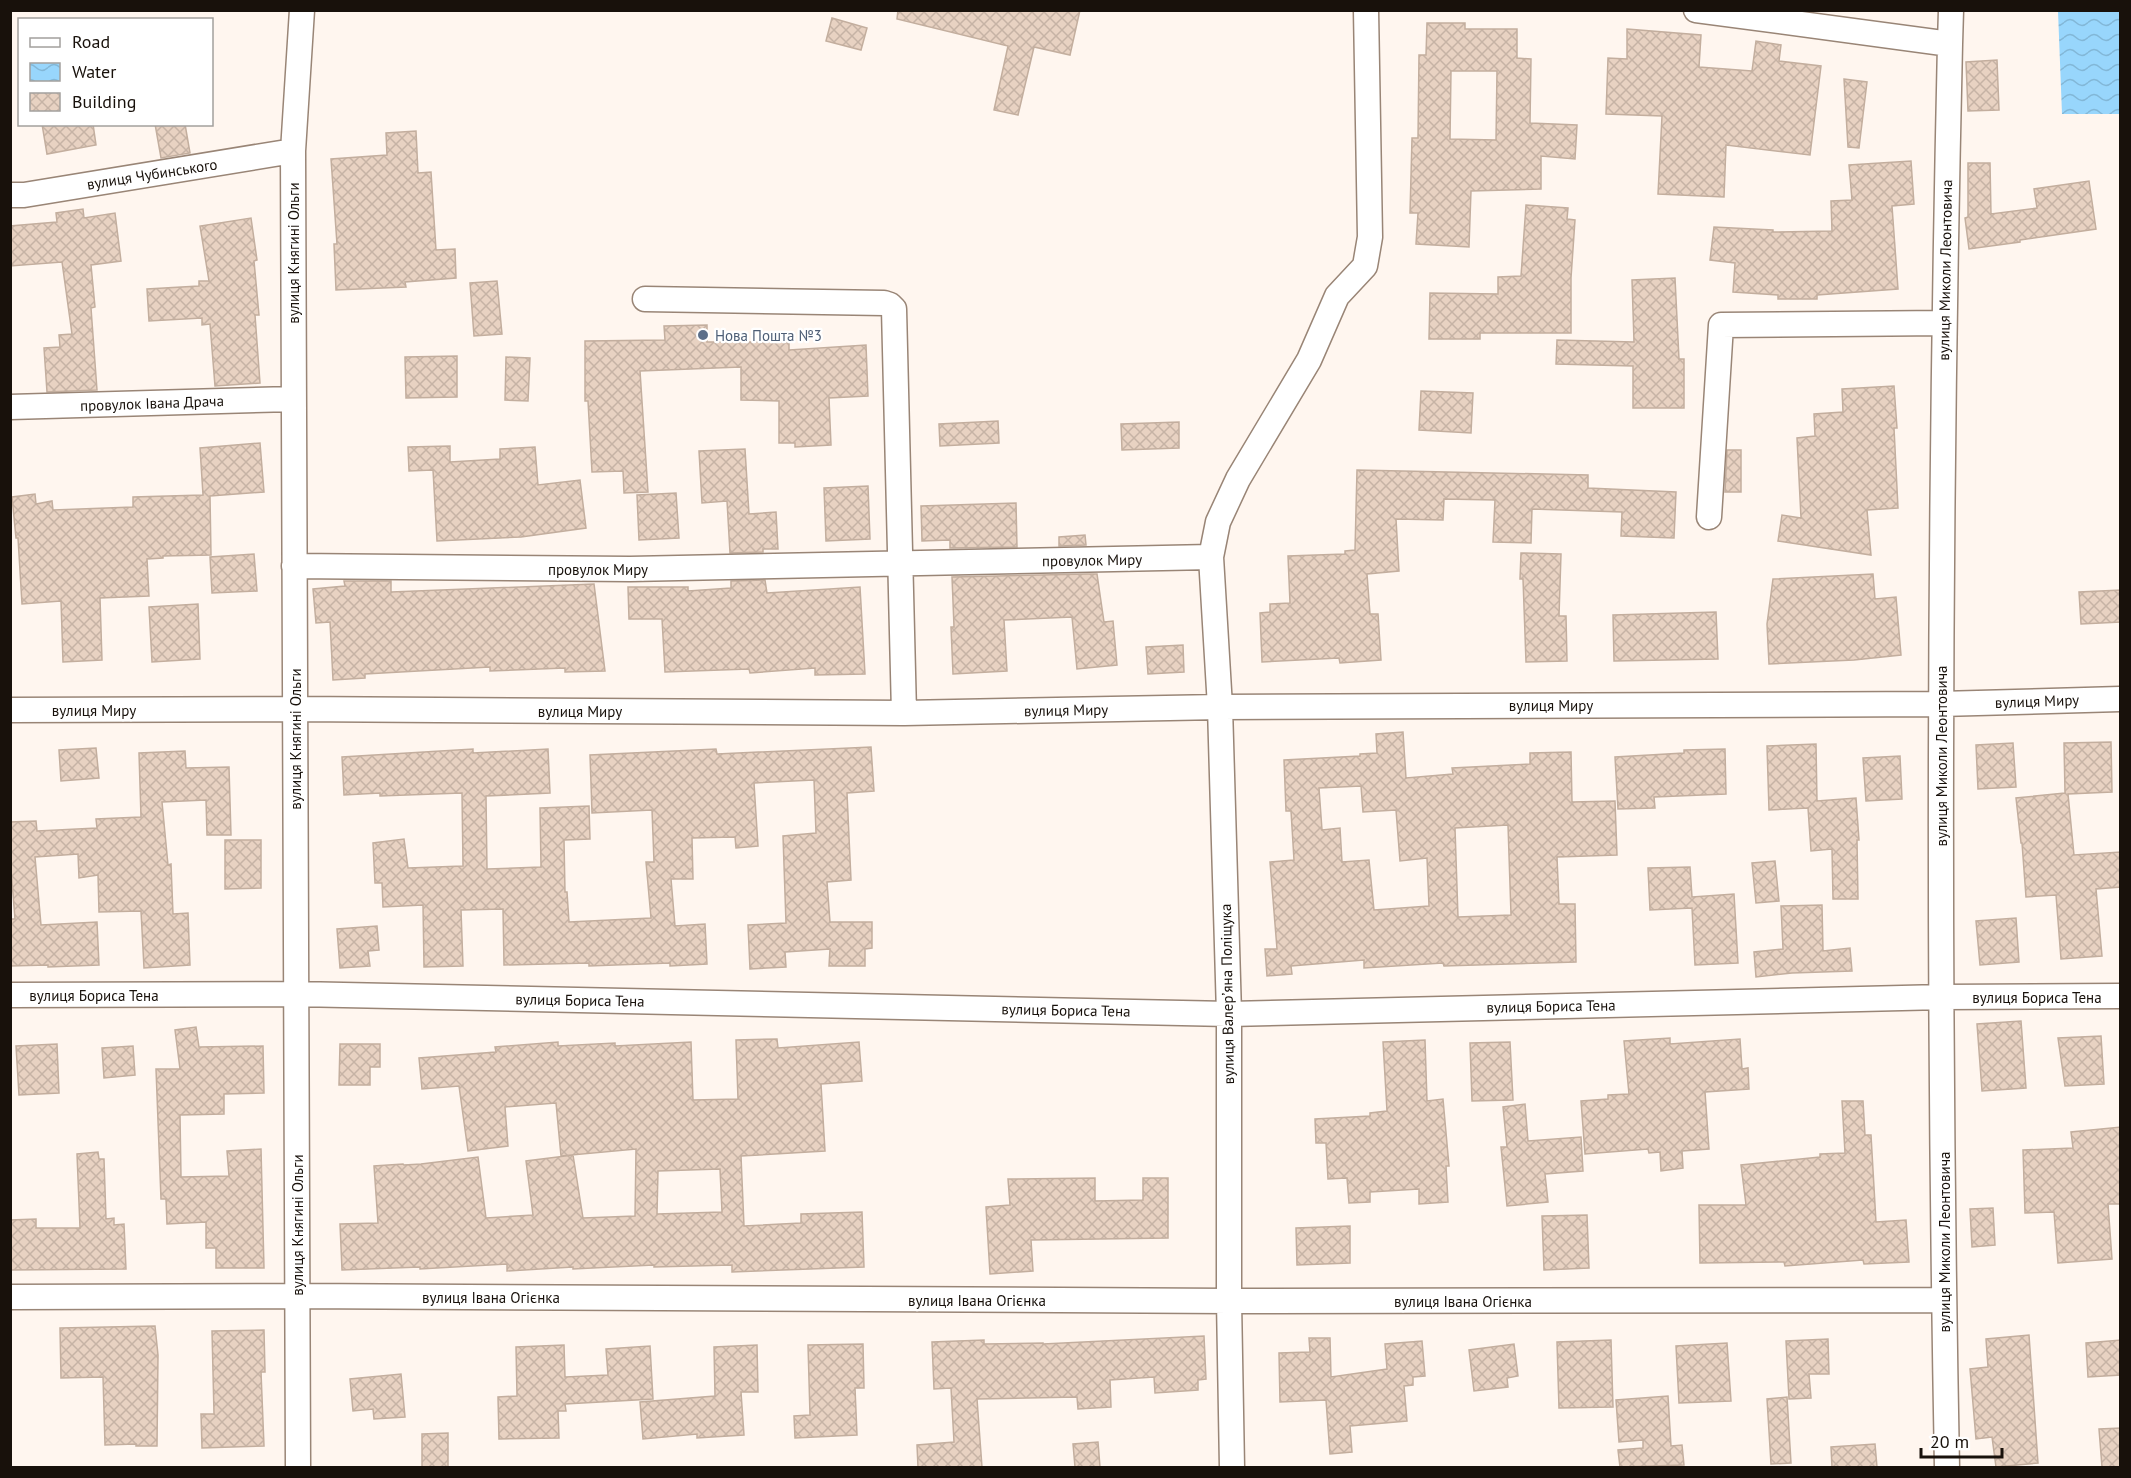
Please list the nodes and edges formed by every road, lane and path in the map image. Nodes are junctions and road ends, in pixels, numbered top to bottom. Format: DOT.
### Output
graph roads {
  1 [pos="302,10"];
  2 [pos="1366,10"];
  3 [pos="1696,10"];
  4 [pos="1951,10"];
  5 [pos="1950,44"];
  6 [pos="293,151"];
  7 [pos="10,195"];
  8 [pos="645,299"];
  9 [pos="1944,323"];
  10 [pos="293,399"];
  11 [pos="10,407"];
  12 [pos="1709,517"];
  13 [pos="1211,557"];
  14 [pos="901,564"];
  15 [pos="294,566"];
  16 [pos="2121,699"];
  17 [pos="1940,704"];
  18 [pos="1220,706"];
  19 [pos="295,709"];
  20 [pos="10,710"];
  21 [pos="904,713"];
  22 [pos="296,994"];
  23 [pos="10,995"];
  24 [pos="2121,996"];
  25 [pos="1943,997"];
  26 [pos="1228,1014"];
  27 [pos="297,1296"];
  28 [pos="10,1297"];
  29 [pos="1944,1300"];
  30 [pos="1229,1301"];
  31 [pos="298,1467"];
  32 [pos="1232,1467"];
  33 [pos="1947,1467"];
  1 -- 6 [label="street, вулиця Княгині Ольги"];
  2 -- 13 [label="street, вулиця Валерʼяна Поліщука"];
  3 -- 5 [label="street"];
  4 -- 5 [label="street, вулиця Миколи Леонтовича"];
  5 -- 9 [label="street, вулиця Миколи Леонтовича"];
  6 -- 7 [label="street, вулиця Чубинського"];
  6 -- 10 [label="street, вулиця Княгині Ольги"];
  8 -- 14 [label="street"];
  9 -- 12 [label="street"];
  9 -- 17 [label="street, вулиця Миколи Леонтовича"];
  10 -- 11 [label="street, провулок Івана Драча"];
  10 -- 15 [label="street, вулиця Княгині Ольги"];
  13 -- 14 [label="street, провулок Миру"];
  13 -- 18 [label="street, вулиця Валерʼяна Поліщука"];
  14 -- 15 [label="street, провулок Миру"];
  14 -- 21 [label="street"];
  15 -- 19 [label="street, вулиця Княгині Ольги"];
  16 -- 17 [label="street, вулиця Миру"];
  17 -- 18 [label="street, вулиця Миру"];
  17 -- 25 [label="street, вулиця Миколи Леонтовича"];
  18 -- 21 [label="street, вулиця Миру"];
  18 -- 26 [label="street, вулиця Валерʼяна Поліщука"];
  19 -- 20 [label="street, вулиця Миру"];
  19 -- 21 [label="street, вулиця Миру"];
  19 -- 22 [label="street, вулиця Княгині Ольги"];
  22 -- 23 [label="street, вулиця Бориса Тена"];
  22 -- 26 [label="street, вулиця Бориса Тена"];
  22 -- 27 [label="street, вулиця Княгині Ольги"];
  24 -- 25 [label="street, вулиця Бориса Тена"];
  25 -- 26 [label="street, вулиця Бориса Тена"];
  25 -- 29 [label="street, вулиця Миколи Леонтовича"];
  26 -- 30 [label="street, вулиця Валерʼяна Поліщука"];
  27 -- 28 [label="street, вулиця Івана Огієнка"];
  27 -- 30 [label="street, вулиця Івана Огієнка"];
  27 -- 31 [label="street, вулиця Княгині Ольги"];
  29 -- 30 [label="street, вулиця Івана Огієнка"];
  29 -- 33 [label="street, вулиця Миколи Леонтовича"];
  30 -- 32 [label="street, вулиця Валерʼяна Поліщука"];
}
